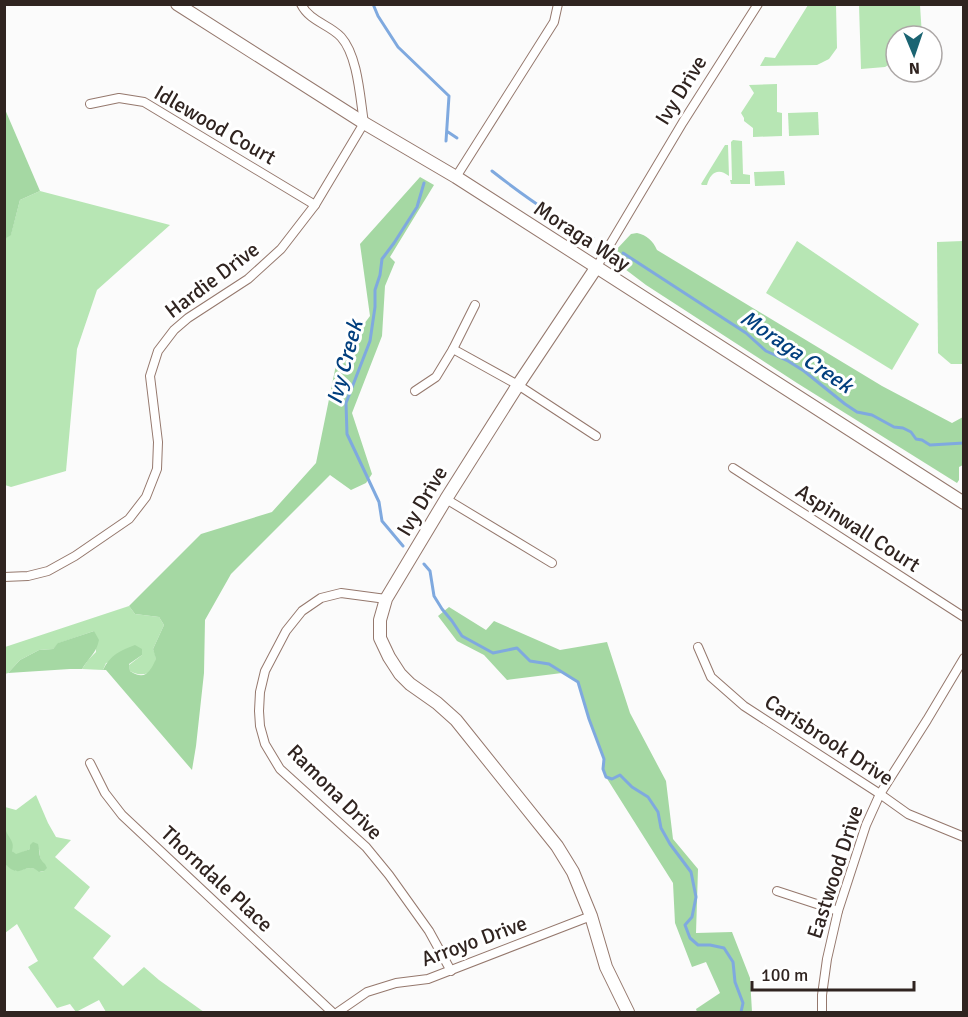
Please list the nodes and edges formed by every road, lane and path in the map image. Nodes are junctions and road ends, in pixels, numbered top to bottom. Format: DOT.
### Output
graph roads {
  1 [pos="177,4"];
  2 [pos="301,4"];
  3 [pos="558,4"];
  4 [pos="758,4"];
  5 [pos="90,104"];
  6 [pos="364,123"];
  7 [pos="456,177"];
  8 [pos="315,205"];
  9 [pos="596,268"];
  10 [pos="474,305"];
  11 [pos="453,349"];
  12 [pos="518,386"];
  13 [pos="415,391"];
  14 [pos="596,435"];
  15 [pos="733,468"];
  16 [pos="446,499"];
  17 [pos="963,503"];
  18 [pos="552,563"];
  19 [pos="4,577"];
  20 [pos="387,599"];
  21 [pos="963,617"];
  22 [pos="698,647"];
  23 [pos="963,658"];
  24 [pos="90,763"];
  25 [pos="880,794"];
  26 [pos="963,837"];
  27 [pos="777,891"];
  28 [pos="838,911"];
  29 [pos="591,916"];
  30 [pos="451,971"];
  31 [pos="332,1012"];
  32 [pos="338,1012"];
  33 [pos="628,1012"];
  34 [pos="822,1012"];
  1 -- 6 [label="main road, Moraga Way"];
  2 -- 6 [label="street"];
  3 -- 7 [label="street"];
  4 -- 9 [label="street, Ivy Drive"];
  5 -- 8 [label="street, Idlewood Court"];
  6 -- 7 [label="main road, Moraga Way"];
  6 -- 8 [label="street, Hardie Drive"];
  7 -- 9 [label="main road, Moraga Way"];
  8 -- 19 [label="street, Hardie Drive"];
  9 -- 12 [label="main road, Ivy Drive"];
  9 -- 17 [label="main road, Moraga Way"];
  10 -- 11 [label="street"];
  11 -- 12 [label="street"];
  11 -- 13 [label="street"];
  12 -- 14 [label="street"];
  12 -- 16 [label="main road, Ivy Drive"];
  15 -- 21 [label="street, Aspinwall Court"];
  16 -- 18 [label="street"];
  16 -- 20 [label="main road, Ivy Drive"];
  20 -- 29 [label="main road, Ivy Drive"];
  20 -- 30 [label="street, Ramona Drive"];
  22 -- 25 [label="street, Carisbrook Drive"];
  23 -- 25 [label="street, Eastwood Drive"];
  24 -- 31 [label="street, Thorndale Place"];
  25 -- 26 [label="street, Carisbrook Drive"];
  25 -- 28 [label="street, Eastwood Drive"];
  27 -- 28 [label="street"];
  28 -- 34 [label="street, Eastwood Drive"];
  29 -- 30 [label="street, Arroyo Drive"];
  29 -- 33 [label="main road, Ivy Drive"];
  30 -- 32 [label="street, Arroyo Drive"];
}
